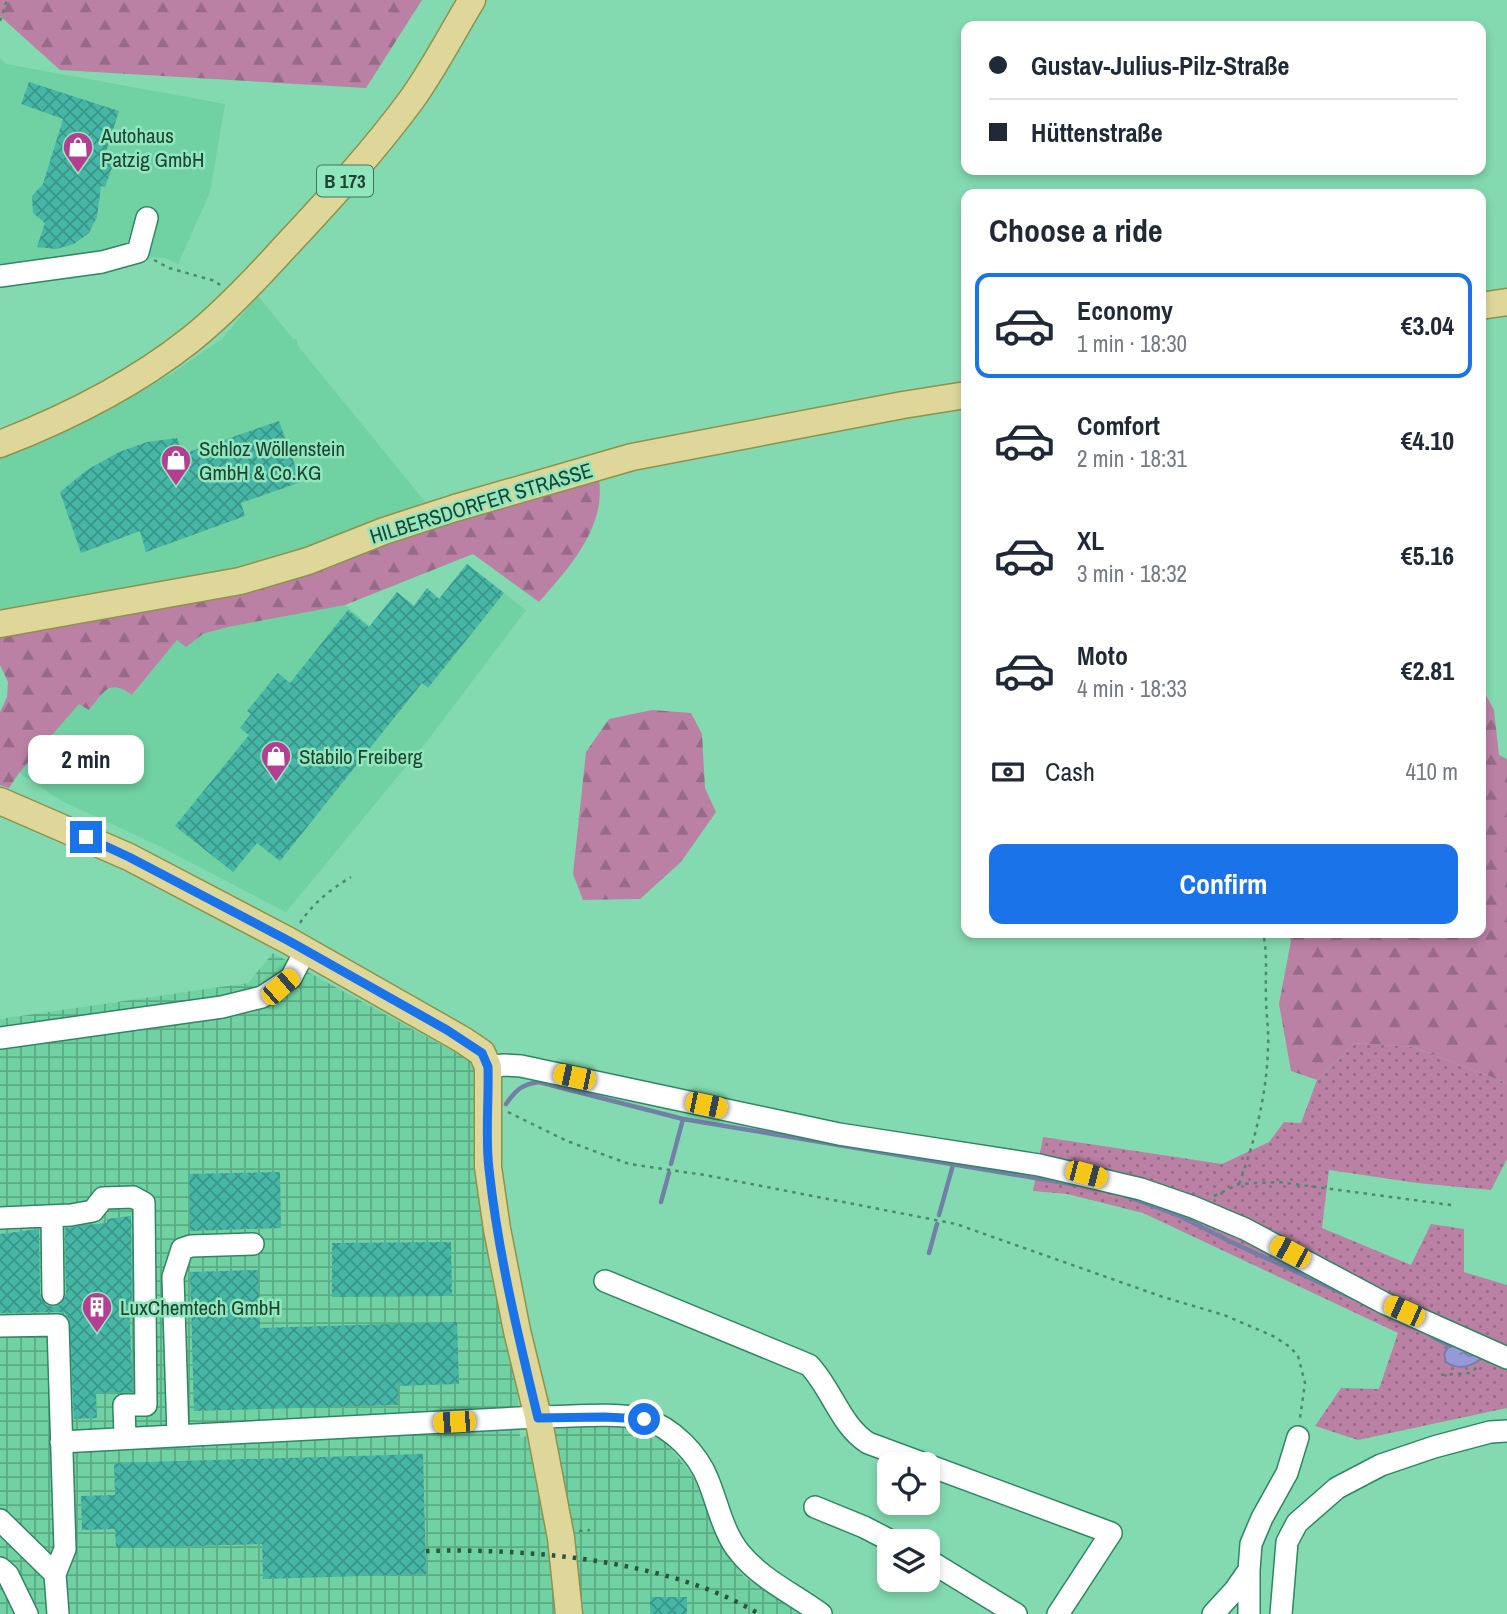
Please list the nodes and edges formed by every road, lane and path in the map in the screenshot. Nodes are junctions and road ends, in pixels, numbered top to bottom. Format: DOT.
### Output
graph roads {
  1 [pos="7,0"];
  2 [pos="472,0"];
  3 [pos="0,21"];
  4 [pos="147,218"];
  5 [pos="138,252"];
  6 [pos="0,276"];
  7 [pos="236,298"];
  8 [pos="1507,302"];
  9 [pos="1486,305"];
  10 [pos="961,397"];
  11 [pos="0,444"];
  12 [pos="0,624"];
  13 [pos="0,801"];
  14 [pos="351,877"];
  15 [pos="1264,938"];
  16 [pos="297,946"];
  17 [pos="0,1038"];
  18 [pos="488,1067"];
  19 [pos="487,1112"];
  20 [pos="1239,1184"];
  21 [pos="1451,1205"];
  22 [pos="1193,1207"];
  23 [pos="52,1216"];
  24 [pos="0,1218"];
  25 [pos="253,1244"];
  26 [pos="605,1281"];
  27 [pos="54,1294"];
  28 [pos="0,1326"];
  29 [pos="1498,1354"];
  30 [pos="1441,1375"];
  31 [pos="538,1418"];
  32 [pos="1299,1430"];
  33 [pos="1507,1431"];
  34 [pos="178,1436"];
  35 [pos="125,1438"];
  36 [pos="61,1441"];
  37 [pos="815,1507"];
  38 [pos="0,1520"];
  39 [pos="877,1534"];
  40 [pos="940,1567"];
  41 [pos="0,1568"];
  42 [pos="1249,1570"];
  43 [pos="55,1574"];
  44 [pos="1219,1607"];
  45 [pos="1249,1613"];
  46 [pos="27,1614"];
  47 [pos="58,1614"];
  48 [pos="569,1614"];
  49 [pos="821,1614"];
  50 [pos="1016,1614"];
  51 [pos="1058,1614"];
  52 [pos="1281,1614"];
  1 -- 3 [label="path"];
  2 -- 7 [label="main road, B 173"];
  4 -- 5 [label="street"];
  5 -- 6 [label="street"];
  5 -- 7 [label="path"];
  7 -- 11 [label="main road, B 173"];
  8 -- 9 [label="main road"];
  10 -- 12 [label="main road, HILBERSDORFER STRASSE"];
  13 -- 16 [label="main road"];
  14 -- 16 [label="path"];
  15 -- 20 [label="path"];
  16 -- 17 [label="street"];
  16 -- 18 [label="main road"];
  18 -- 19 [label="main road"];
  18 -- 22 [label="street"];
  19 -- 31 [label="main road"];
  19 -- 32 [label="path"];
  20 -- 21 [label="path"];
  20 -- 22 [label="path"];
  22 -- 29 [label="street"];
  23 -- 24 [label="street"];
  23 -- 27 [label="street"];
  23 -- 35 [label="street"];
  25 -- 34 [label="street"];
  26 -- 51 [label="street"];
  28 -- 36 [label="street"];
  29 -- 30 [label="path"];
  31 -- 34 [label="street"];
  31 -- 48 [label="main road"];
  31 -- 49 [label="street"];
  32 -- 42 [label="street"];
  33 -- 52 [label="street"];
  34 -- 35 [label="street"];
  35 -- 36 [label="street"];
  36 -- 43 [label="street"];
  37 -- 39 [label="street"];
  38 -- 43 [label="street"];
  40 -- 50 [label="street"];
  41 -- 46 [label="street"];
  42 -- 44 [label="street"];
  42 -- 45 [label="street"];
  43 -- 47 [label="street"];
  44 -- 45 [label="street"];
}
